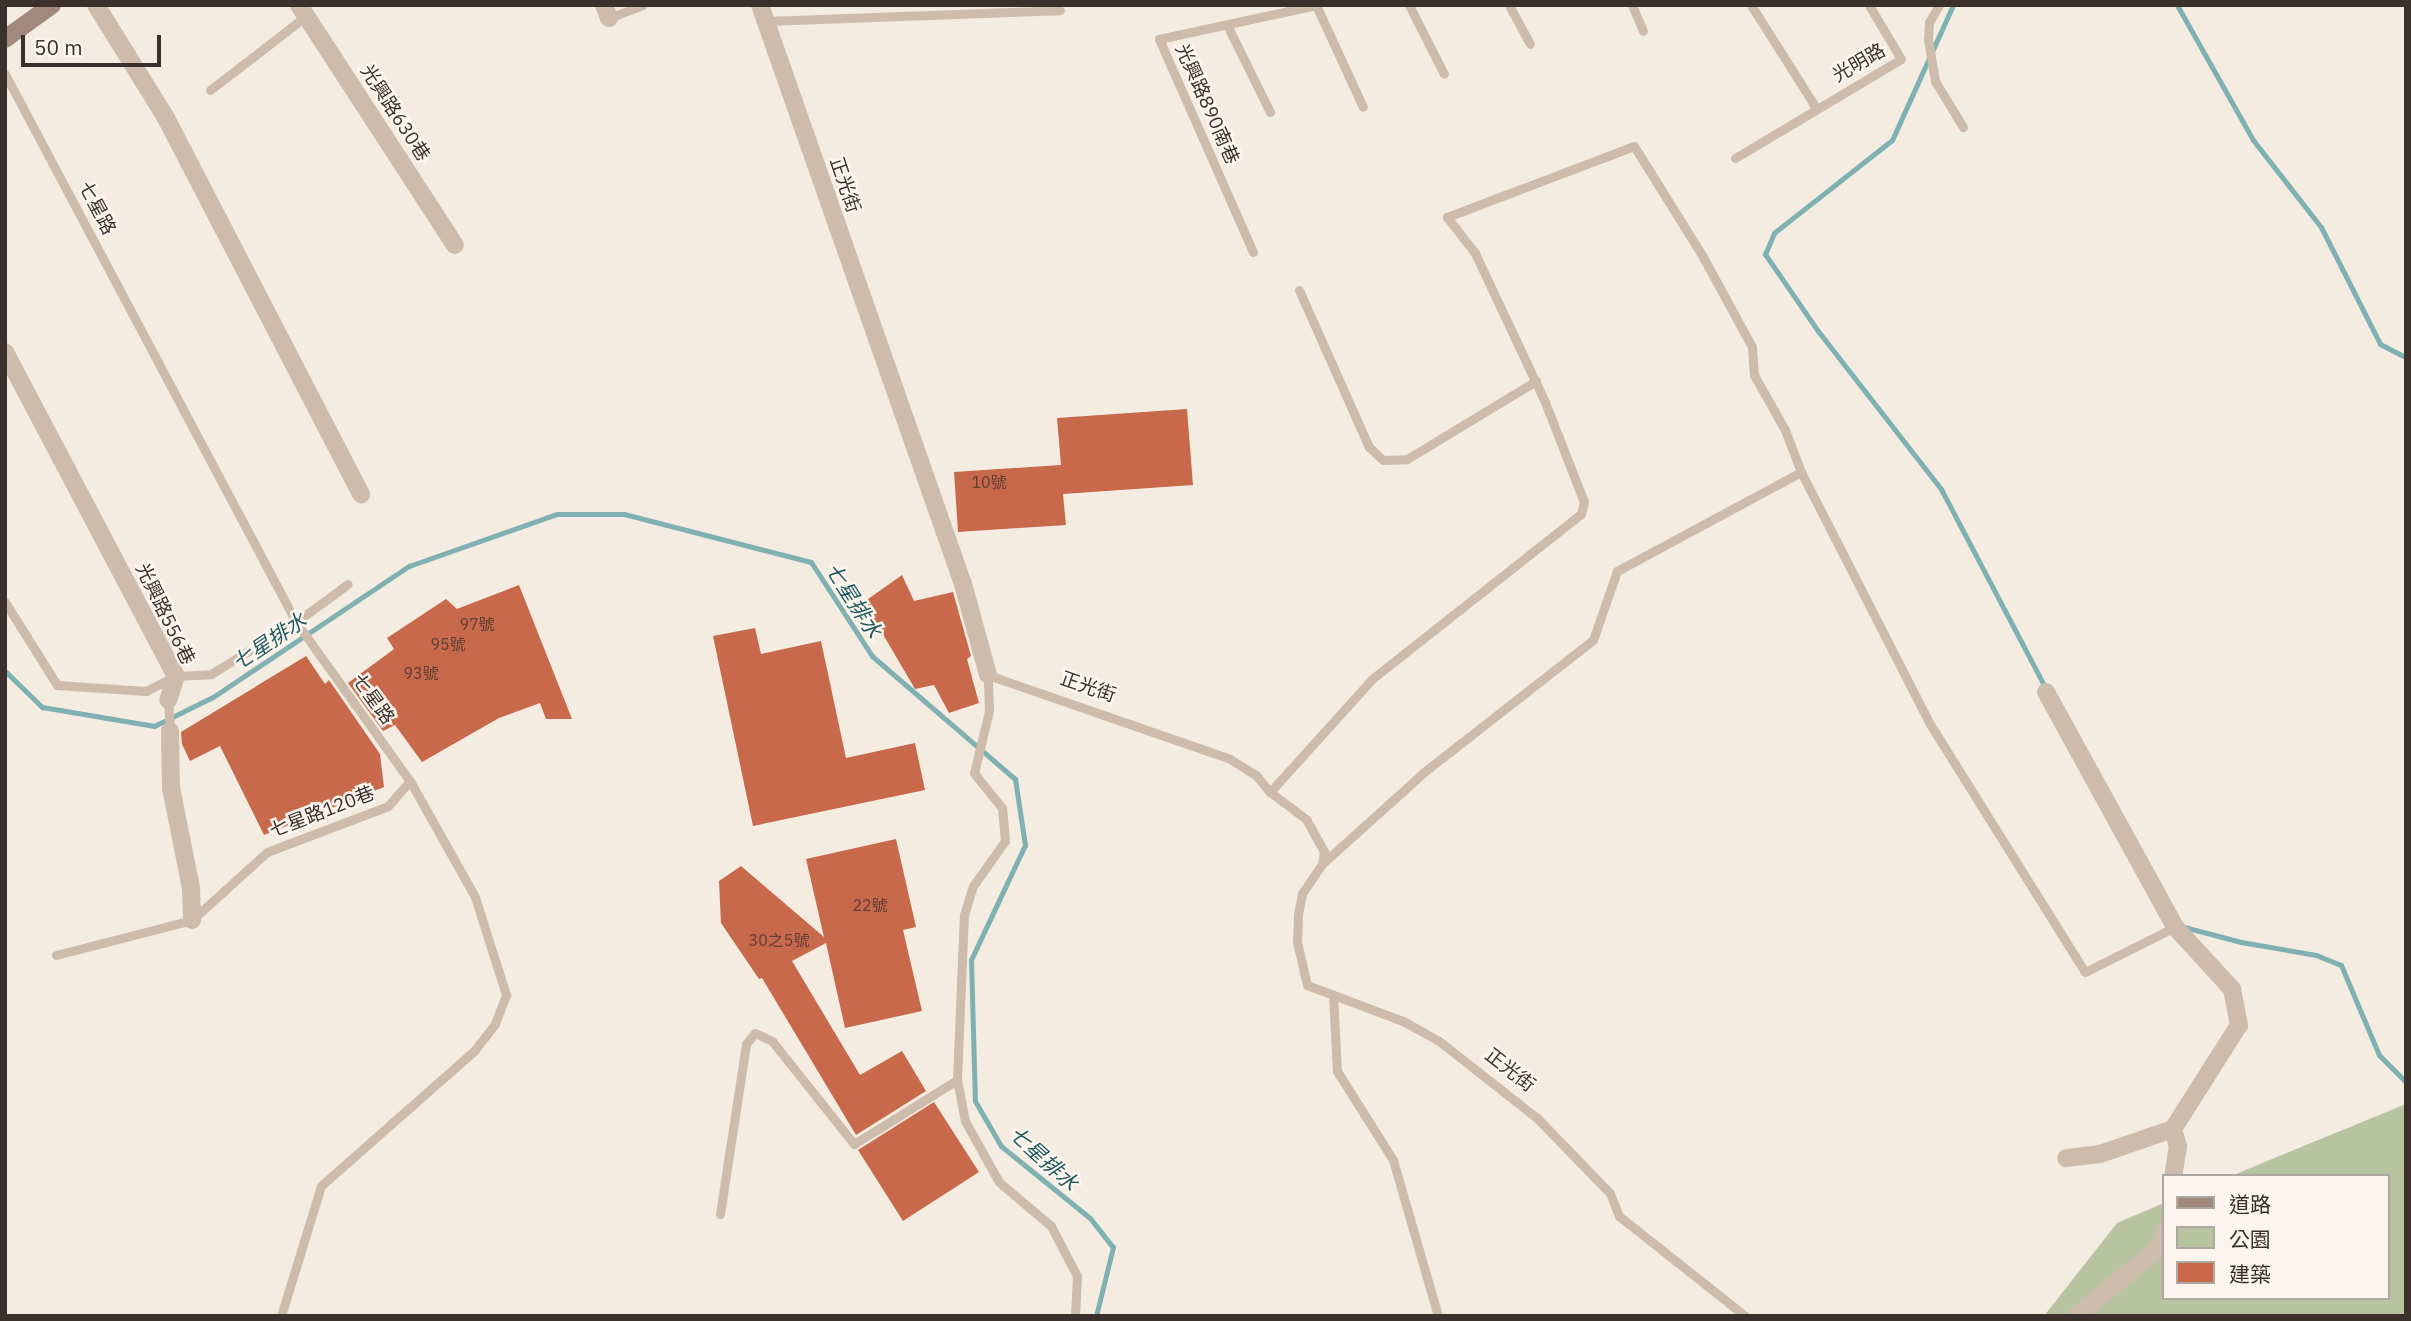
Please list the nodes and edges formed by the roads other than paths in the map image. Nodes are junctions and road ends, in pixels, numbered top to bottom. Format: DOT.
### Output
graph roads {
  1 [pos="52,5"];
  2 [pos="96,5"];
  3 [pos="643,5"];
  4 [pos="1316,5"];
  5 [pos="1409,5"];
  6 [pos="1509,5"];
  7 [pos="1632,5"];
  8 [pos="1751,5"];
  9 [pos="1869,5"];
  10 [pos="1939,5"];
  11 [pos="1060,10"];
  12 [pos="302,11"];
  13 [pos="607,12"];
  14 [pos="763,13"];
  15 [pos="1227,24"];
  16 [pos="1643,31"];
  17 [pos="5,39"];
  18 [pos="1530,44"];
  19 [pos="5,74"];
  20 [pos="1444,74"];
  21 [pos="210,90"];
  22 [pos="1363,107"];
  23 [pos="1816,108"];
  24 [pos="1270,113"];
  25 [pos="1963,127"];
  26 [pos="1735,158"];
  27 [pos="455,245"];
  28 [pos="1253,251"];
  29 [pos="1299,290"];
  30 [pos="5,352"];
  31 [pos="1535,381"];
  32 [pos="1801,472"];
  33 [pos="361,494"];
  34 [pos="348,584"];
  35 [pos="5,602"];
  36 [pos="297,624"];
  37 [pos="176,676"];
  38 [pos="988,676"];
  39 [pos="2046,692"];
  40 [pos="168,699"];
  41 [pos="170,731"];
  42 [pos="410,781"];
  43 [pos="1270,792"];
  44 [pos="1322,864"];
  45 [pos="192,920"];
  46 [pos="2175,927"];
  47 [pos="56,955"];
  48 [pos="1333,995"];
  49 [pos="957,1080"];
  50 [pos="2173,1129"];
  51 [pos="2066,1158"];
  52 [pos="2174,1174"];
  53 [pos="720,1214"];
  54 [pos="2162,1241"];
  55 [pos="281,1316"];
  56 [pos="1074,1316"];
  57 [pos="1438,1316"];
  58 [pos="1745,1316"];
  59 [pos="2076,1316"];
  1 -- 17 [label="main road"];
  2 -- 33 [label="street"];
  3 -- 13 [label="lane"];
  4 -- 15 [label="lane, 光興路890南巷"];
  4 -- 22 [label="lane"];
  5 -- 20 [label="lane"];
  6 -- 18 [label="lane"];
  7 -- 16 [label="lane"];
  8 -- 23 [label="lane"];
  9 -- 23 [label="lane, 光明路"];
  10 -- 25 [label="lane"];
  11 -- 14 [label="lane"];
  12 -- 21 [label="lane"];
  12 -- 27 [label="street, 光興路630巷"];
  14 -- 38 [label="street, 正光街"];
  15 -- 24 [label="lane"];
  15 -- 28 [label="lane, 光興路890南巷"];
  19 -- 36 [label="lane, 七星路"];
  23 -- 26 [label="lane, 光明路"];
  29 -- 31 [label="lane"];
  30 -- 37 [label="street, 光興路556巷"];
  31 -- 32 [label="lane"];
  31 -- 43 [label="lane"];
  32 -- 44 [label="lane"];
  32 -- 46 [label="lane"];
  34 -- 36 [label="lane"];
  35 -- 37 [label="lane"];
  36 -- 37 [label="lane"];
  36 -- 42 [label="lane, 七星路"];
  37 -- 40 [label="street, 光興路556巷"];
  38 -- 43 [label="lane, 正光街"];
  38 -- 49 [label="lane"];
  39 -- 46 [label="street"];
  40 -- 41 [label="lane, 光興路556巷"];
  41 -- 45 [label="street, 光興路556巷"];
  42 -- 45 [label="lane, 七星路120巷"];
  42 -- 55 [label="lane, 七星路"];
  43 -- 44 [label="lane, 正光街"];
  44 -- 48 [label="lane, 正光街"];
  45 -- 47 [label="lane, 七星路120巷"];
  46 -- 50 [label="street"];
  48 -- 57 [label="lane"];
  48 -- 58 [label="lane, 正光街"];
  49 -- 53 [label="lane"];
  49 -- 56 [label="lane"];
  50 -- 51 [label="street"];
  50 -- 52 [label="street"];
  54 -- 59 [label="street"];
}
